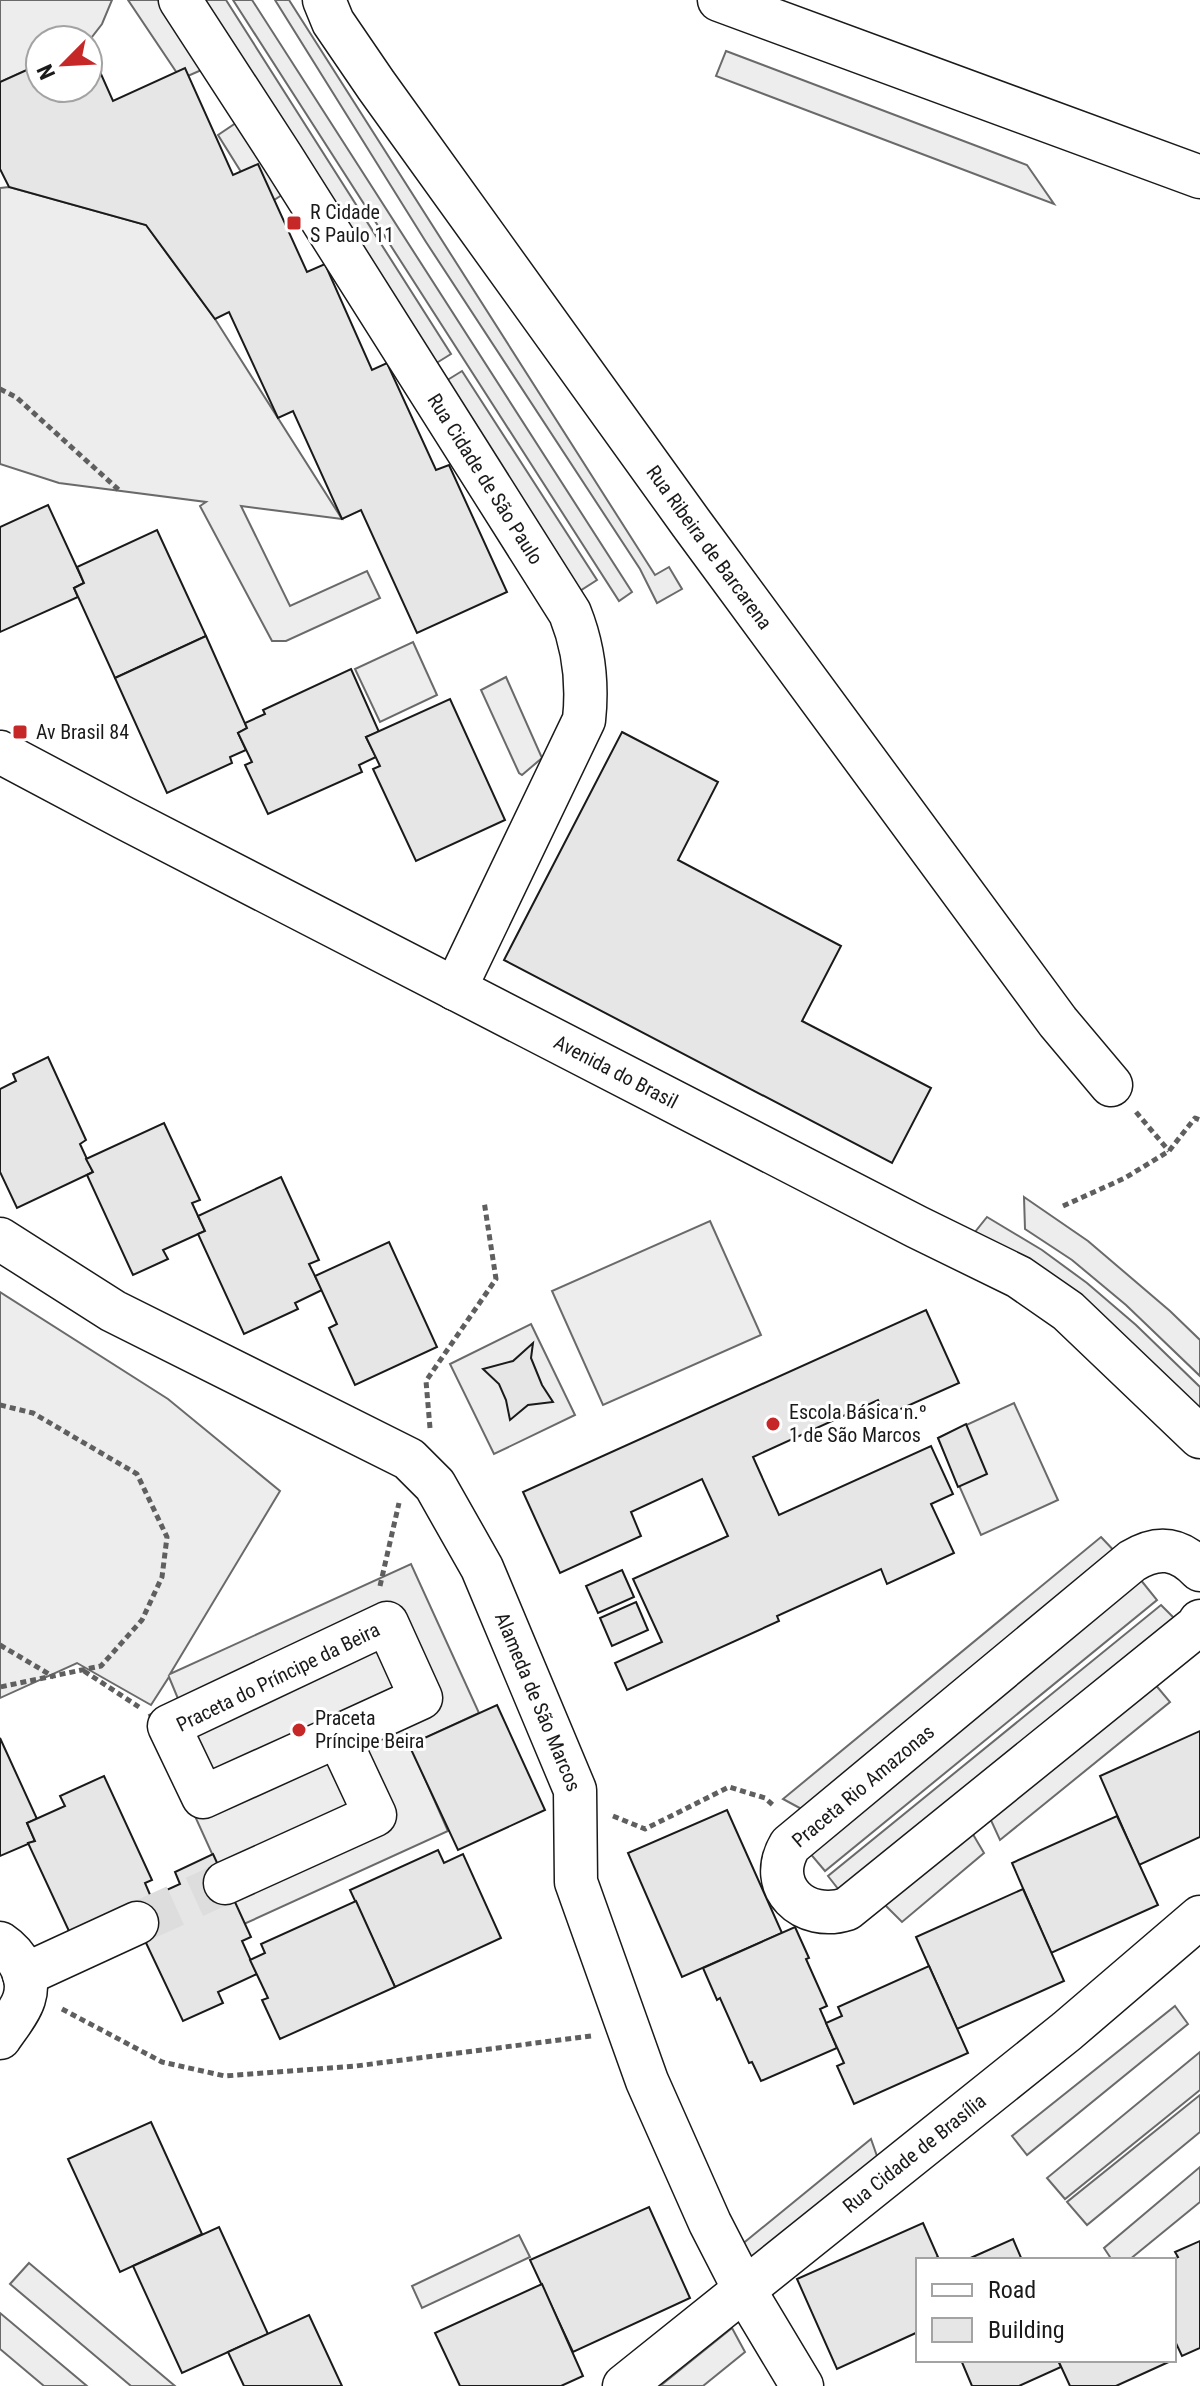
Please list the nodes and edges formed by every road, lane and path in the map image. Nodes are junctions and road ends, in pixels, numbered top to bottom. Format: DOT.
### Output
graph roads {
  1 [pos="180,0"];
  2 [pos="324,0"];
  3 [pos="719,0"];
  4 [pos="1200,177"];
  5 [pos="0,389"];
  6 [pos="120,491"];
  7 [pos="0,752"];
  8 [pos="455,989"];
  9 [pos="1111,1085"];
  10 [pos="1200,1120"];
  11 [pos="1169,1151"];
  12 [pos="484,1201"];
  13 [pos="1063,1206"];
  14 [pos="0,1239"];
  15 [pos="0,1405"];
  16 [pos="1200,1437"];
  17 [pos="422,1472"];
  18 [pos="1200,1569"];
  19 [pos="1200,1621"];
  20 [pos="387,1623"];
  21 [pos="0,1645"];
  22 [pos="83,1670"];
  23 [pos="54,1677"];
  24 [pos="0,1687"];
  25 [pos="169,1726"];
  26 [pos="338,1736"];
  27 [pos="575,1801"];
  28 [pos="805,1833"];
  29 [pos="225,1883"];
  30 [pos="1200,1917"];
  31 [pos="137,1923"];
  32 [pos="16,1969"];
  33 [pos="630,2030"];
  34 [pos="0,2038"];
  35 [pos="745,2291"];
  36 [pos="624,2386"];
  37 [pos="802,2386"];
  1 -- 8 [label="street, Rua Cidade de São Paulo"];
  2 -- 9 [label="street, Rua Ribeira de Barcarena"];
  3 -- 4 [label="street"];
  5 -- 6 [label="path"];
  7 -- 8 [label="street, Avenida do Brasil"];
  8 -- 16 [label="street, Avenida do Brasil"];
  9 -- 11 [label="path"];
  10 -- 11 [label="path"];
  11 -- 13 [label="path"];
  12 -- 17 [label="path"];
  14 -- 17 [label="street"];
  15 -- 22 [label="path"];
  17 -- 20 [label="path"];
  17 -- 27 [label="street, Alameda de São Marcos"];
  18 -- 28 [label="street, Praceta Rio Amazonas"];
  19 -- 28 [label="street, Praceta Rio Amazonas"];
  20 -- 25 [label="street, Praceta do Príncipe da Beira"];
  20 -- 26 [label="street, Praceta do Príncipe da Beira"];
  21 -- 23 [label="path"];
  22 -- 23 [label="path"];
  22 -- 25 [label="path"];
  23 -- 24 [label="path"];
  25 -- 26 [label="street, Praceta do Príncipe da Beira"];
  26 -- 29 [label="street"];
  27 -- 28 [label="path"];
  27 -- 33 [label="street, Alameda de São Marcos"];
  30 -- 35 [label="street, Rua Cidade de Brasília"];
  31 -- 32 [label="street"];
  32 -- 33 [label="path"];
  32 -- 34 [label="street"];
  33 -- 35 [label="street, Alameda de São Marcos"];
  35 -- 36 [label="street, Rua Cidade de Brasília"];
  35 -- 37 [label="street, Alameda de São Marcos"];
}
